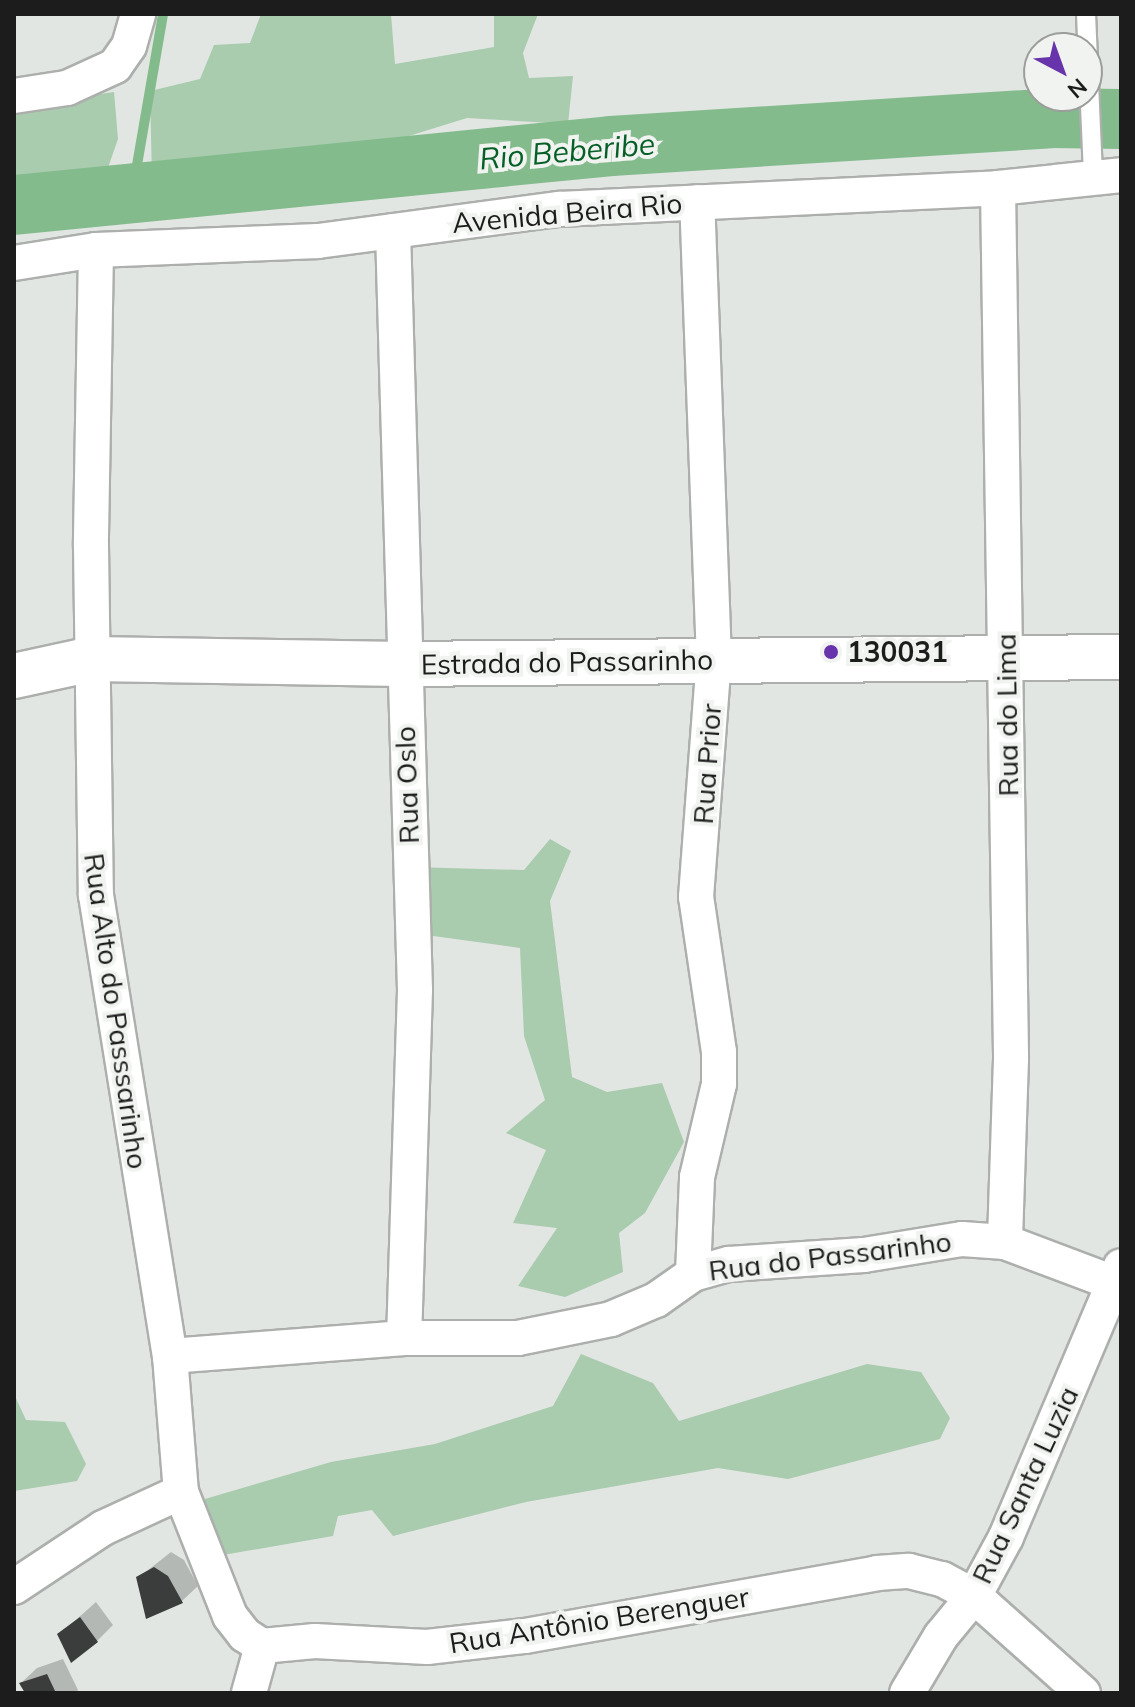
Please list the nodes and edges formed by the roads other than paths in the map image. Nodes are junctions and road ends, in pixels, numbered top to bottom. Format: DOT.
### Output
graph roads {
  1 [pos="138,14"];
  2 [pos="14,96"];
  3 [pos="1095,112"];
  4 [pos="1103,170"];
  5 [pos="998,188"];
  6 [pos="697,202"];
  7 [pos="393,231"];
  8 [pos="96,250"];
  9 [pos="14,263"];
  10 [pos="1007,656"];
  11 [pos="1121,657"];
  12 [pos="92,659"];
  13 [pos="714,660"];
  14 [pos="403,664"];
  15 [pos="14,676"];
  16 [pos="1005,1242"];
  17 [pos="693,1274"];
  18 [pos="1118,1274"];
  19 [pos="404,1338"];
  20 [pos="170,1356"];
  21 [pos="181,1492"];
  22 [pos="14,1587"];
  23 [pos="974,1596"];
  24 [pos="262,1646"];
  25 [pos="249,1693"];
  26 [pos="907,1693"];
  27 [pos="1083,1693"];
  1 -- 2 [label="street"];
  3 -- 4 [label="lane"];
  4 -- 5 [label="street, Avenida Beira Rio"];
  5 -- 6 [label="street, Avenida Beira Rio"];
  5 -- 10 [label="street, Rua do Lima"];
  6 -- 7 [label="street, Avenida Beira Rio"];
  6 -- 13 [label="street, Rua Prior"];
  7 -- 8 [label="street, Avenida Beira Rio"];
  7 -- 14 [label="street, Rua Oslo"];
  8 -- 9 [label="street, Avenida Beira Rio"];
  8 -- 12 [label="street, Rua Alto do Passsarinho"];
  10 -- 11 [label="street, Estrada do Passarinho"];
  10 -- 13 [label="street, Estrada do Passarinho"];
  10 -- 16 [label="street, Rua do Lima"];
  12 -- 14 [label="street, Estrada do Passarinho"];
  12 -- 15 [label="street, Estrada do Passarinho"];
  12 -- 20 [label="street, Rua Alto do Passsarinho"];
  13 -- 14 [label="street, Estrada do Passarinho"];
  13 -- 17 [label="street, Rua Prior"];
  14 -- 19 [label="street, Rua Oslo"];
  16 -- 17 [label="street, Rua do Passarinho"];
  16 -- 18 [label="street, Rua do Passarinho"];
  17 -- 19 [label="street, Rua do Passarinho"];
  18 -- 23 [label="street, Rua Santa Luzia"];
  19 -- 20 [label="street, Rua do Passarinho"];
  20 -- 21 [label="street, Rua Alto do Passsarinho"];
  21 -- 22 [label="street"];
  21 -- 24 [label="street, Rua Alto do Passsarinho"];
  23 -- 24 [label="street, Rua Antônio Berenguer"];
  23 -- 26 [label="street, Rua Santa Luzia"];
  23 -- 27 [label="street, Rua Antônio Berenguer"];
  24 -- 25 [label="street"];
}
